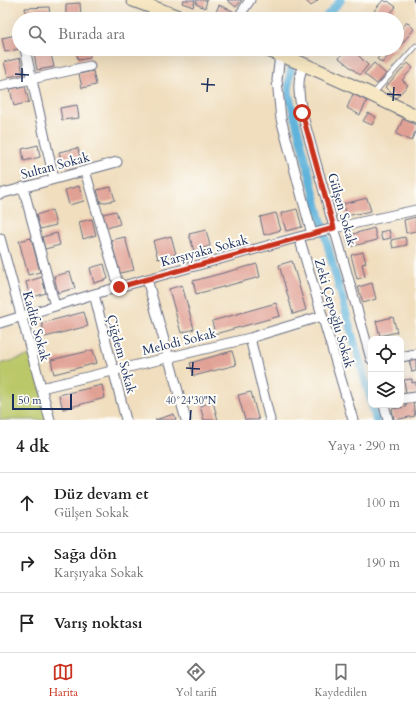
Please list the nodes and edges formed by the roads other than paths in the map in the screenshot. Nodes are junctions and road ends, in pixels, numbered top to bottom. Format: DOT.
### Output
graph roads {
  1 [pos="133,0"];
  2 [pos="250,0"];
  3 [pos="165,12"];
  4 [pos="242,12"];
  5 [pos="416,46"];
  6 [pos="27,56"];
  7 [pos="283,56"];
  8 [pos="293,60"];
  9 [pos="90,66"];
  10 [pos="32,79"];
  11 [pos="0,86"];
  12 [pos="372,95"];
  13 [pos="416,116"];
  14 [pos="116,162"];
  15 [pos="86,171"];
  16 [pos="54,179"];
  17 [pos="23,187"];
  18 [pos="0,194"];
  19 [pos="416,210"];
  20 [pos="332,228"];
  21 [pos="315,233"];
  22 [pos="299,237"];
  23 [pos="0,238"];
  24 [pos="147,279"];
  25 [pos="119,287"];
  26 [pos="94,294"];
  27 [pos="54,306"];
  28 [pos="21,316"];
  29 [pos="322,316"];
  30 [pos="0,323"];
  31 [pos="250,338"];
  32 [pos="368,349"];
  33 [pos="416,354"];
  34 [pos="404,356"];
  35 [pos="169,357"];
  36 [pos="113,370"];
  37 [pos="41,388"];
  38 [pos="416,397"];
  39 [pos="404,399"];
  40 [pos="385,408"];
  41 [pos="50,420"];
  42 [pos="126,420"];
  43 [pos="186,420"];
  44 [pos="270,420"];
  45 [pos="353,420"];
  46 [pos="388,420"];
  1 -- 3 [label="street"];
  2 -- 4 [label="street"];
  5 -- 12 [label="lane"];
  6 -- 10 [label="street"];
  7 -- 8 [label="street"];
  8 -- 12 [label="street"];
  8 -- 20 [label="street, Gülşen Sokak"];
  8 -- 21 [label="street"];
  9 -- 10 [label="street"];
  10 -- 11 [label="street"];
  10 -- 16 [label="street"];
  12 -- 13 [label="street"];
  14 -- 15 [label="street, Sultan Sokak"];
  15 -- 16 [label="street, Sultan Sokak"];
  15 -- 25 [label="street"];
  16 -- 17 [label="street, Sultan Sokak"];
  17 -- 18 [label="street, Sultan Sokak"];
  17 -- 27 [label="street"];
  19 -- 20 [label="street, Karşıyaka Sokak"];
  20 -- 21 [label="street, Karşıyaka Sokak"];
  20 -- 32 [label="street, Gülşen Sokak"];
  21 -- 22 [label="street, Karşıyaka Sokak"];
  22 -- 24 [label="street, Karşıyaka Sokak"];
  22 -- 29 [label="street, Zeki Çepoğlu Sokak"];
  23 -- 28 [label="street, Kadife Sokak"];
  24 -- 25 [label="street, Karşıyaka Sokak"];
  24 -- 35 [label="street"];
  25 -- 26 [label="street, Karşıyaka Sokak"];
  26 -- 27 [label="street, Karşıyaka Sokak"];
  26 -- 36 [label="street, Çiğdem Sokak"];
  27 -- 28 [label="street, Karşıyaka Sokak"];
  28 -- 30 [label="street, Karşıyaka Sokak"];
  28 -- 37 [label="street, Kadife Sokak"];
  29 -- 31 [label="street, Melodi Sokak"];
  29 -- 45 [label="street, Zeki Çepoğlu Sokak"];
  31 -- 35 [label="street, Melodi Sokak"];
  31 -- 44 [label="street"];
  33 -- 34 [label="street"];
  35 -- 36 [label="street, Melodi Sokak"];
  35 -- 43 [label="street"];
  36 -- 37 [label="street, Melodi Sokak"];
  36 -- 42 [label="street, Çiğdem Sokak"];
  37 -- 41 [label="street, Kadife Sokak"];
  38 -- 39 [label="street"];
  40 -- 46 [label="street"];
}
